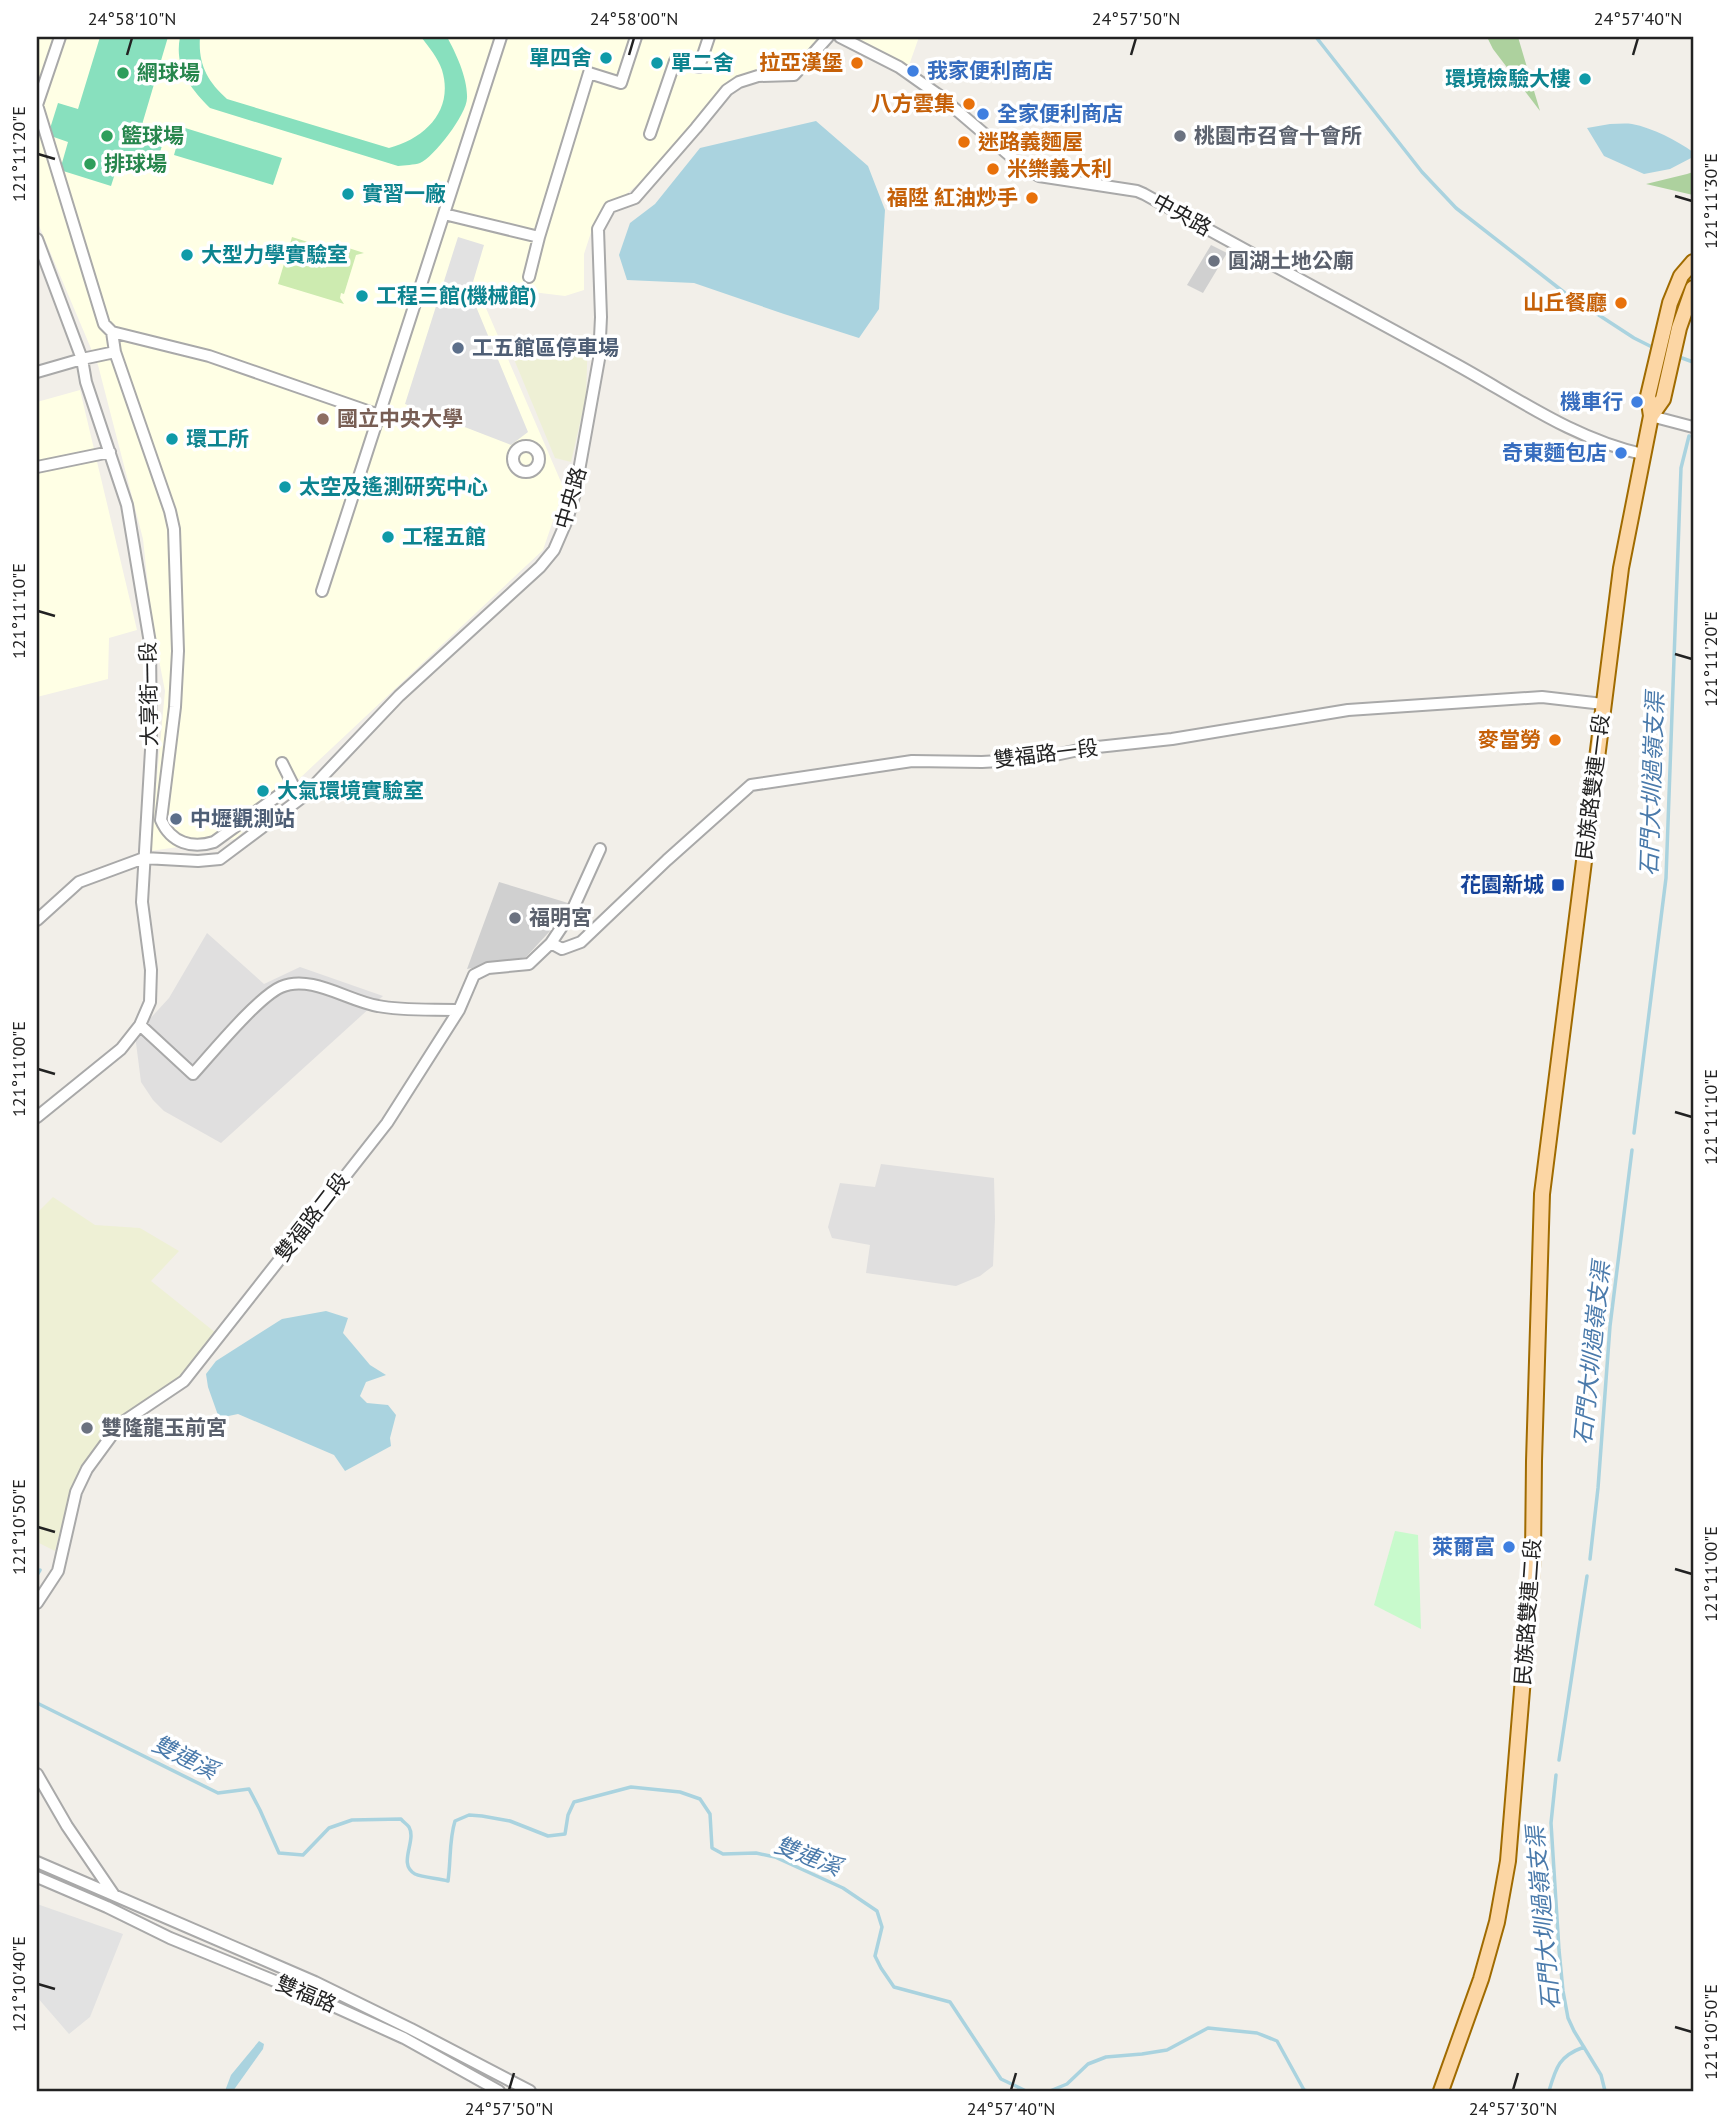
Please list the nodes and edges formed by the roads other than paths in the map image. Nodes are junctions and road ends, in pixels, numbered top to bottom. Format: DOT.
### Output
graph roads {
  1 [pos="60,37"];
  2 [pos="501,37"];
  3 [pos="636,37"];
  4 [pos="709,37"];
  5 [pos="828,37"];
  6 [pos="840,37"];
  7 [pos="650,134"];
  8 [pos="444,214"];
  9 [pos="539,237"];
  10 [pos="37,239"];
  11 [pos="1693,262"];
  12 [pos="529,277"];
  13 [pos="1693,288"];
  14 [pos="112,332"];
  15 [pos="115,352"];
  16 [pos="82,359"];
  17 [pos="37,372"];
  18 [pos="381,416"];
  19 [pos="1651,416"];
  20 [pos="1693,427"];
  21 [pos="110,452"];
  22 [pos="1642,454"];
  23 [pos="37,467"];
  24 [pos="322,591"];
  25 [pos="1603,704"];
  26 [pos="282,763"];
  27 [pos="600,849"];
  28 [pos="144,858"];
  29 [pos="37,920"];
  30 [pos="551,943"];
  31 [pos="459,1010"];
  32 [pos="139,1025"];
  33 [pos="37,1116"];
  34 [pos="1551,1122"];
  35 [pos="37,1603"];
  36 [pos="37,1774"];
  37 [pos="37,1862"];
  38 [pos="37,1877"];
  39 [pos="114,1896"];
  40 [pos="107,1907"];
  41 [pos="499,2091"];
  42 [pos="530,2091"];
  43 [pos="1441,2091"];
  1 -- 14 [label="street"];
  2 -- 8 [label="street"];
  3 -- 9 [label="street"];
  4 -- 7 [label="street"];
  5 -- 28 [label="street, 中央路"];
  6 -- 22 [label="street, 中央路"];
  8 -- 9 [label="street"];
  8 -- 18 [label="street"];
  9 -- 12 [label="street"];
  10 -- 16 [label="street, 大享街一段"];
  11 -- 19 [label="main road"];
  13 -- 19 [label="main road"];
  14 -- 15 [label="street"];
  14 -- 18 [label="street"];
  15 -- 16 [label="street"];
  15 -- 26 [label="street"];
  16 -- 17 [label="street"];
  16 -- 21 [label="street, 大享街一段"];
  18 -- 24 [label="street"];
  19 -- 20 [label="street"];
  19 -- 22 [label="main road, 民族路雙連一段"];
  21 -- 23 [label="street"];
  21 -- 28 [label="street, 大享街一段"];
  22 -- 25 [label="main road, 民族路雙連一段"];
  25 -- 30 [label="street, 雙福路一段"];
  25 -- 34 [label="main road, 民族路雙連一段"];
  27 -- 30 [label="street, 雙福路二段"];
  28 -- 29 [label="street"];
  28 -- 32 [label="street, 大享街一段"];
  30 -- 31 [label="street, 雙福路二段"];
  31 -- 32 [label="street"];
  31 -- 35 [label="street, 雙福路二段"];
  32 -- 33 [label="street, 大享街一段"];
  34 -- 43 [label="main road, 民族路雙連二段"];
  36 -- 39 [label="street"];
  37 -- 39 [label="street"];
  38 -- 40 [label="street, 雙福路"];
  39 -- 40 [label="street"];
  39 -- 42 [label="street"];
  40 -- 41 [label="street, 雙福路"];
}
